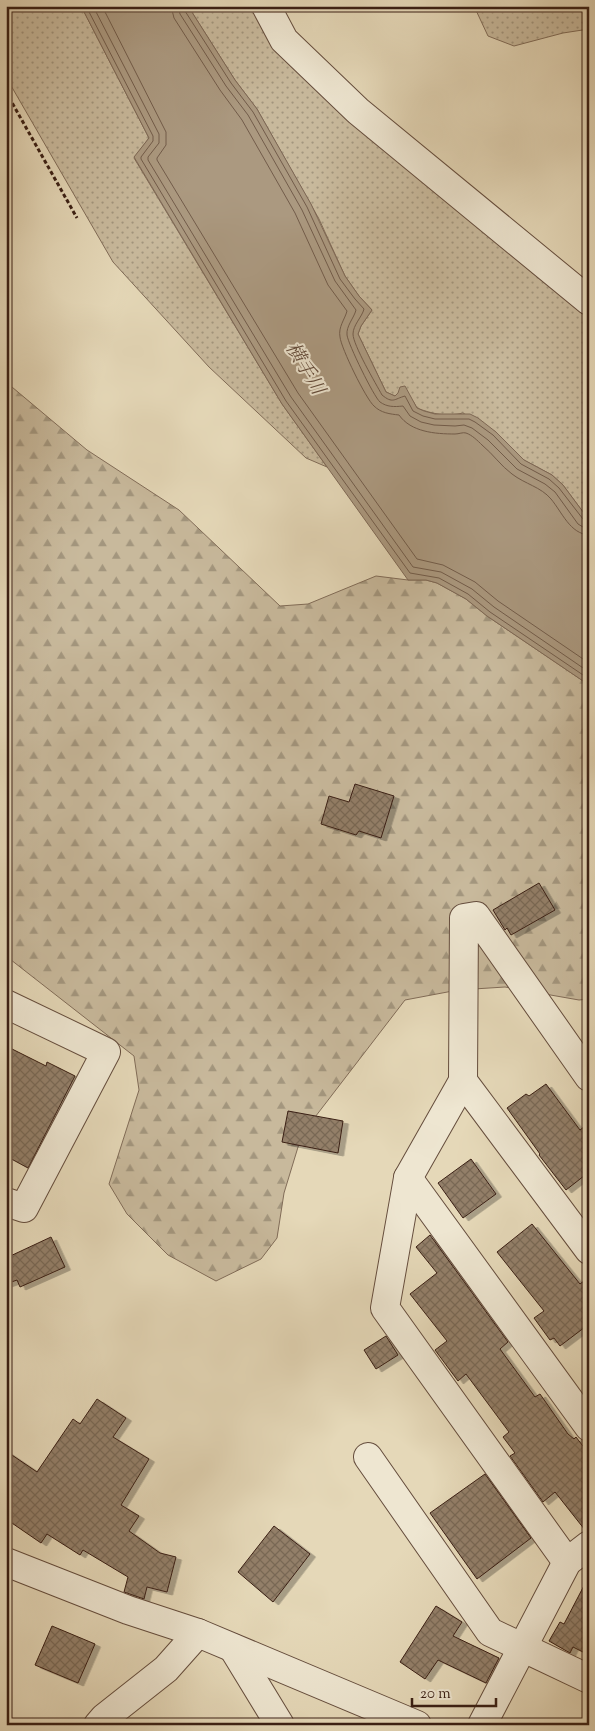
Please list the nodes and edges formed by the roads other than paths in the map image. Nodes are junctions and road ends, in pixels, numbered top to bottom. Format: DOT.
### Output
graph roads {
  1 [pos="266,6"];
  2 [pos="589,301"];
  3 [pos="6,1004"];
  4 [pos="589,1077"];
  5 [pos="463,1081"];
  6 [pos="408,1178"];
  7 [pos="6,1202"];
  8 [pos="589,1250"];
  9 [pos="589,1427"];
  10 [pos="368,1457"];
  11 [pos="589,1545"];
  12 [pos="6,1562"];
  13 [pos="567,1562"];
  14 [pos="198,1633"];
  15 [pos="523,1647"];
  16 [pos="232,1648"];
  17 [pos="589,1679"];
  18 [pos="98,1725"];
  19 [pos="280,1725"];
  20 [pos="417,1725"];
  21 [pos="482,1725"];
  1 -- 2 [label="street"];
  3 -- 7 [label="street"];
  4 -- 5 [label="street"];
  5 -- 6 [label="street"];
  5 -- 8 [label="street"];
  6 -- 9 [label="street"];
  6 -- 13 [label="street"];
  10 -- 15 [label="street"];
  11 -- 13 [label="street"];
  12 -- 14 [label="street"];
  13 -- 15 [label="street"];
  14 -- 16 [label="street"];
  14 -- 18 [label="street"];
  15 -- 17 [label="street"];
  15 -- 21 [label="street"];
  16 -- 19 [label="street"];
  16 -- 20 [label="street"];
}
